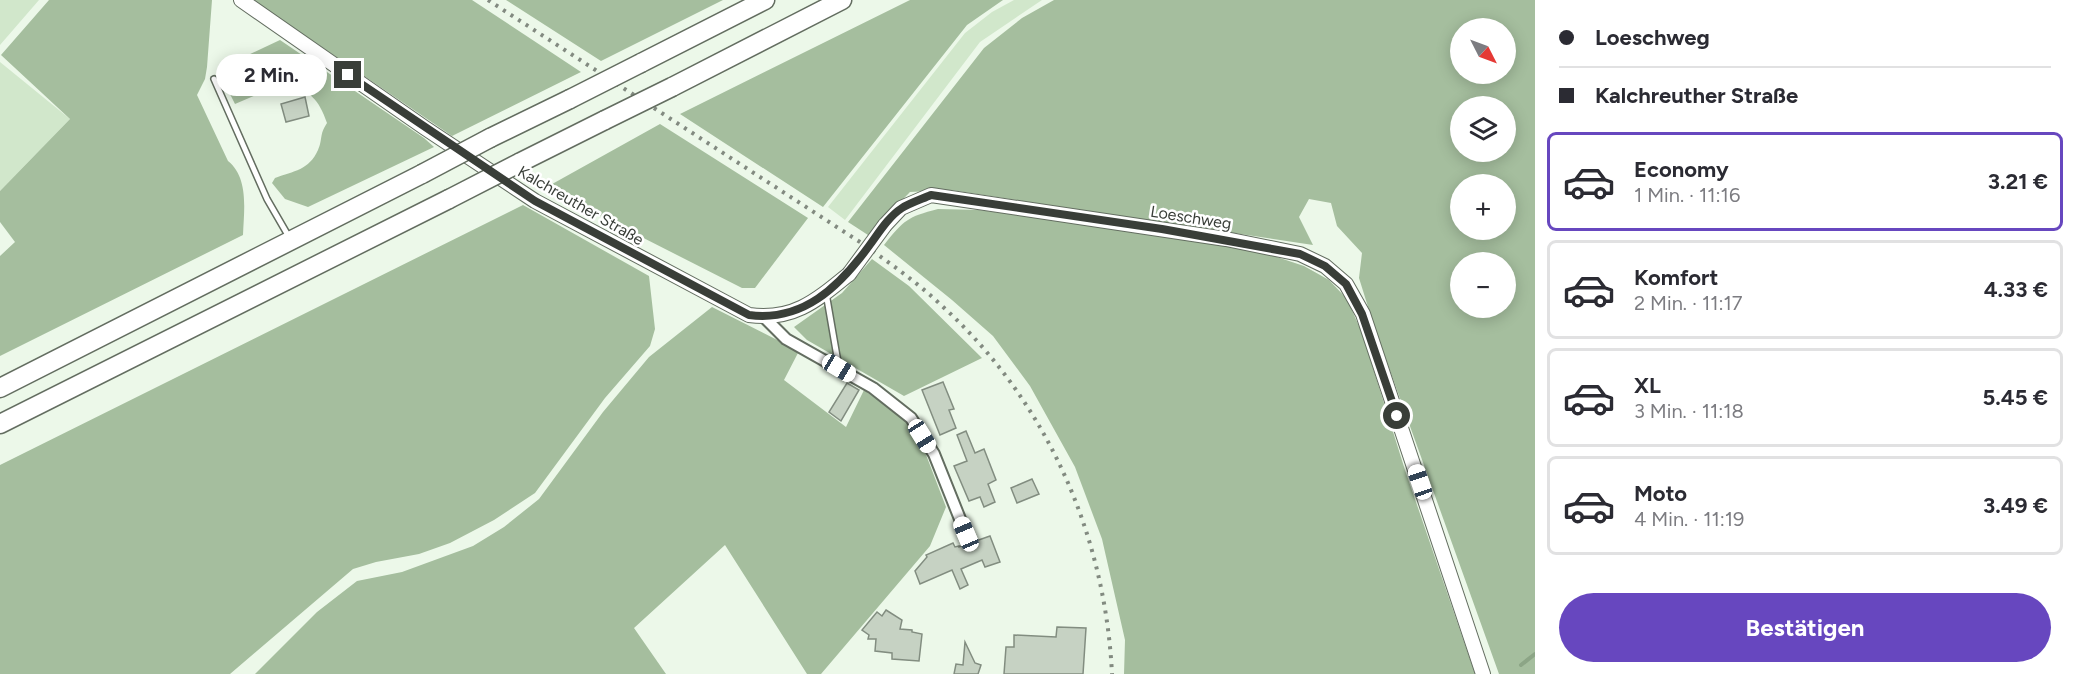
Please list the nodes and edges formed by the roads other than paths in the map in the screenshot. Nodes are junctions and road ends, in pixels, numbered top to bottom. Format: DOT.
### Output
graph roads {
  1 [pos="241,0"];
  2 [pos="765,0"];
  3 [pos="842,0"];
  4 [pos="214,79"];
  5 [pos="931,195"];
  6 [pos="291,240"];
  7 [pos="826,293"];
  8 [pos="764,317"];
  9 [pos="839,368"];
  10 [pos="0,388"];
  11 [pos="0,424"];
  12 [pos="966,534"];
  13 [pos="1483,674"];
  1 -- 8 [label="street, Kalchreuther Straße"];
  2 -- 6 [label="highway, bridge"];
  3 -- 11 [label="highway, bridge"];
  4 -- 6 [label="lane"];
  5 -- 7 [label="street, Kalchreuther Straße, bridge"];
  5 -- 13 [label="street, Loeschweg"];
  6 -- 10 [label="highway"];
  7 -- 8 [label="street, Kalchreuther Straße"];
  7 -- 9 [label="lane"];
  8 -- 9 [label="street"];
  9 -- 12 [label="street"];
}
